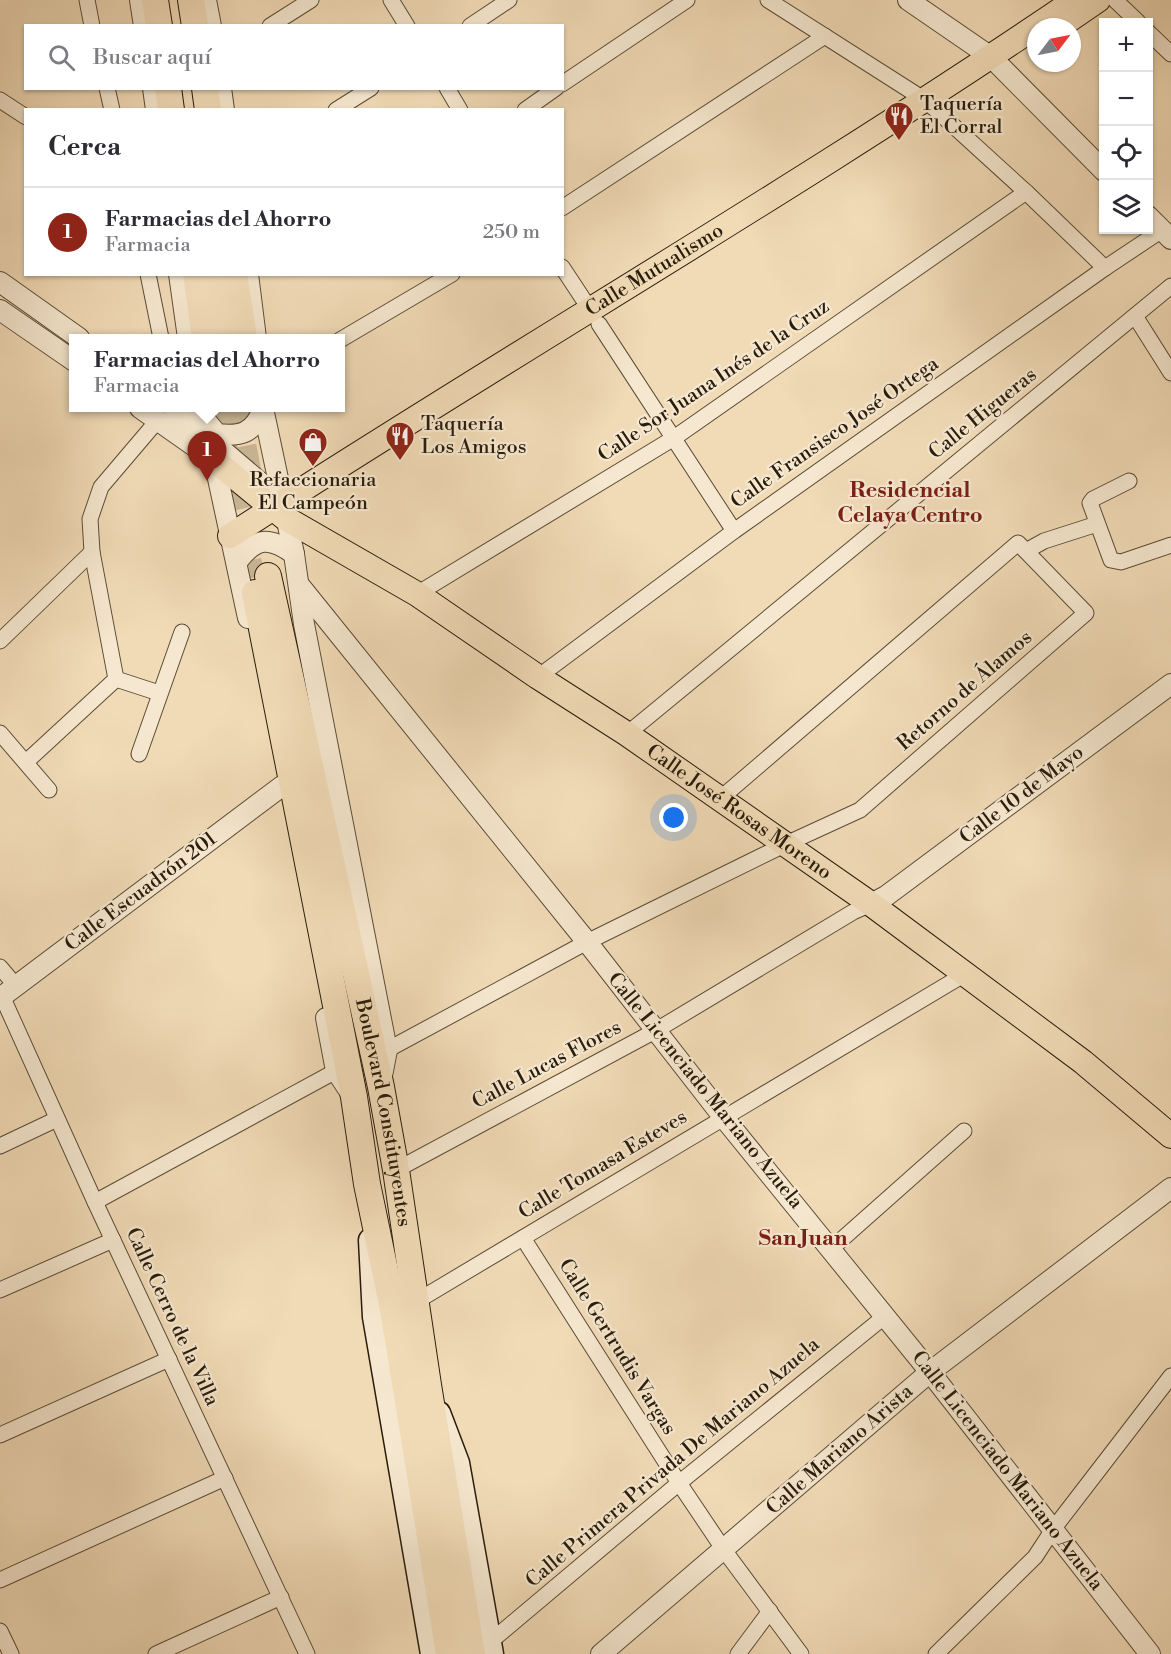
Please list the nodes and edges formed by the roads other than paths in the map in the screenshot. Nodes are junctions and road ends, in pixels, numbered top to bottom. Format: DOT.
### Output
graph roads {
  1 [pos="87,0"];
  2 [pos="140,0"];
  3 [pos="155,0"];
  4 [pos="176,0"];
  5 [pos="190,0"];
  6 [pos="206,0"];
  7 [pos="311,0"];
  8 [pos="392,0"];
  9 [pos="509,0"];
  10 [pos="687,0"];
  11 [pos="768,0"];
  12 [pos="908,0"];
  13 [pos="1075,0"];
  14 [pos="1098,0"];
  15 [pos="1115,0"];
  16 [pos="1072,18"];
  17 [pos="1134,18"];
  18 [pos="93,24"];
  19 [pos="144,24"];
  20 [pos="159,24"];
  21 [pos="179,24"];
  22 [pos="195,24"];
  23 [pos="211,24"];
  24 [pos="273,24"];
  25 [pos="406,24"];
  26 [pos="474,24"];
  27 [pos="825,36"];
  28 [pos="1153,36"];
  29 [pos="1027,47"];
  30 [pos="1171,54"];
  31 [pos="996,62"];
  32 [pos="564,83"];
  33 [pos="107,90"];
  34 [pos="153,90"];
  35 [pos="168,90"];
  36 [pos="188,90"];
  37 [pos="205,90"];
  38 [pos="221,90"];
  39 [pos="368,90"];
  40 [pos="448,90"];
  41 [pos="553,90"];
  42 [pos="0,100"];
  43 [pos="931,104"];
  44 [pos="112,108"];
  45 [pos="156,108"];
  46 [pos="171,108"];
  47 [pos="191,108"];
  48 [pos="208,108"];
  49 [pos="224,108"];
  50 [pos="339,108"];
  51 [pos="459,108"];
  52 [pos="528,108"];
  53 [pos="24,116"];
  54 [pos="1099,166"];
  55 [pos="1026,192"];
  56 [pos="564,207"];
  57 [pos="1160,228"];
  58 [pos="1105,268"];
  59 [pos="564,270"];
  60 [pos="148,276"];
  61 [pos="179,276"];
  62 [pos="196,276"];
  63 [pos="216,276"];
  64 [pos="234,276"];
  65 [pos="249,276"];
  66 [pos="449,276"];
  67 [pos="0,282"];
  68 [pos="1171,286"];
  69 [pos="0,310"];
  70 [pos="1135,316"];
  71 [pos="595,317"];
  72 [pos="72,334"];
  73 [pos="160,334"];
  74 [pos="187,334"];
  75 [pos="205,334"];
  76 [pos="224,334"];
  77 [pos="243,334"];
  78 [pos="255,334"];
  79 [pos="345,337"];
  80 [pos="69,358"];
  81 [pos="1171,373"];
  82 [pos="208,412"];
  83 [pos="209,412"];
  84 [pos="262,412"];
  85 [pos="264,412"];
  86 [pos="166,414"];
  87 [pos="674,438"];
  88 [pos="210,448"];
  89 [pos="1129,481"];
  90 [pos="280,509"];
  91 [pos="1097,525"];
  92 [pos="734,531"];
  93 [pos="230,536"];
  94 [pos="1171,545"];
  95 [pos="1022,547"];
  96 [pos="92,552"];
  97 [pos="294,555"];
  98 [pos="252,572"];
  99 [pos="300,586"];
  100 [pos="417,594"];
  101 [pos="323,615"];
  102 [pos="304,624"];
  103 [pos="182,632"];
  104 [pos="0,641"];
  105 [pos="538,677"];
  106 [pos="116,680"];
  107 [pos="1171,684"];
  108 [pos="159,693"];
  109 [pos="0,733"];
  110 [pos="627,734"];
  111 [pos="139,754"];
  112 [pos="26,762"];
  113 [pos="282,786"];
  114 [pos="49,790"];
  115 [pos="721,798"];
  116 [pos="786,844"];
  117 [pos="871,904"];
  118 [pos="587,942"];
  119 [pos="0,967"];
  120 [pos="965,974"];
  121 [pos="6,993"];
  122 [pos="655,1031"];
  123 [pos="387,1050"];
  124 [pos="336,1071"];
  125 [pos="381,1087"];
  126 [pos="354,1097"];
  127 [pos="724,1118"];
  128 [pos="57,1119"];
  129 [pos="964,1131"];
  130 [pos="1171,1136"];
  131 [pos="0,1146"];
  132 [pos="396,1170"];
  133 [pos="367,1184"];
  134 [pos="1171,1188"];
  135 [pos="95,1202"];
  136 [pos="523,1238"];
  137 [pos="113,1240"];
  138 [pos="831,1249"];
  139 [pos="0,1290"];
  140 [pos="417,1300"];
  141 [pos="884,1317"];
  142 [pos="169,1359"];
  143 [pos="930,1372"];
  144 [pos="1171,1376"];
  145 [pos="0,1435"];
  146 [pos="225,1478"];
  147 [pos="679,1483"];
  148 [pos="1054,1528"];
  149 [pos="724,1550"];
  150 [pos="0,1580"];
  151 [pos="281,1597"];
  152 [pos="770,1611"];
  153 [pos="0,1631"];
  154 [pos="485,1650"];
  155 [pos="11,1654"];
  156 [pos="156,1654"];
  157 [pos="307,1654"];
  158 [pos="432,1654"];
  159 [pos="449,1654"];
  160 [pos="601,1654"];
  161 [pos="738,1654"];
  162 [pos="801,1654"];
  163 [pos="936,1654"];
  164 [pos="1150,1654"];
  1 -- 18 [label="street"];
  2 -- 19 [label="street"];
  3 -- 20 [label="highway"];
  4 -- 21 [label="highway"];
  5 -- 22 [label="highway"];
  6 -- 23 [label="street"];
  7 -- 24 [label="street"];
  8 -- 25 [label="street"];
  9 -- 26 [label="street"];
  10 -- 32 [label="street"];
  11 -- 27 [label="street"];
  12 -- 31 [label="street"];
  13 -- 31 [label="main road, Calle Mutualismo"];
  14 -- 16 [label="main road"];
  15 -- 17 [label="street"];
  27 -- 43 [label="street"];
  27 -- 56 [label="street"];
  28 -- 30 [label="street"];
  29 -- 31 [label="main road, Calle Mutualismo"];
  31 -- 43 [label="main road, Calle Mutualismo"];
  31 -- 54 [label="street"];
  33 -- 44 [label="street"];
  34 -- 45 [label="street"];
  35 -- 46 [label="highway"];
  36 -- 47 [label="highway"];
  37 -- 48 [label="highway"];
  38 -- 49 [label="street"];
  39 -- 50 [label="street"];
  40 -- 51 [label="street"];
  41 -- 52 [label="street"];
  42 -- 53 [label="street"];
  43 -- 55 [label="street"];
  43 -- 71 [label="main road, Calle Mutualismo"];
  55 -- 58 [label="street"];
  55 -- 87 [label="street, Calle Sor Juana Inés de la Cruz"];
  57 -- 58 [label="street, Calle Fransisco José Ortega"];
  58 -- 92 [label="street, Calle Fransisco José Ortega"];
  59 -- 71 [label="street"];
  60 -- 73 [label="street"];
  61 -- 74 [label="street"];
  62 -- 75 [label="highway"];
  63 -- 76 [label="highway"];
  64 -- 77 [label="highway"];
  65 -- 78 [label="street"];
  66 -- 79 [label="street"];
  67 -- 72 [label="street"];
  68 -- 70 [label="street, Calle Higueras"];
  69 -- 80 [label="street"];
  70 -- 81 [label="street"];
  70 -- 110 [label="street, Calle Higueras"];
  71 -- 87 [label="street"];
  71 -- 90 [label="main road, Calle Mutualismo"];
  82 -- 88 [label="street"];
  83 -- 84 [label="street"];
  85 -- 90 [label="street"];
  86 -- 88 [label="street"];
  86 -- 96 [label="street"];
  87 -- 92 [label="street"];
  87 -- 100 [label="street, Calle Sor Juana Inés de la Cruz"];
  88 -- 90 [label="main road, Calle José Rosas Moreno"];
  88 -- 93 [label="street"];
  89 -- 91 [label="street"];
  90 -- 93 [label="main road, Calle Mutualismo"];
  90 -- 97 [label="street"];
  90 -- 100 [label="main road, Calle José Rosas Moreno"];
  91 -- 94 [label="street"];
  91 -- 95 [label="street"];
  92 -- 105 [label="street, Calle Fransisco José Ortega"];
  93 -- 98 [label="street"];
  95 -- 115 [label="street"];
  95 -- 116 [label="street, Retorno de Álamos"];
  96 -- 104 [label="street"];
  96 -- 106 [label="street"];
  97 -- 98 [label="street"];
  97 -- 99 [label="street"];
  98 -- 113 [label="street"];
  98 -- 125 [label="highway, Boulevard Constituyentes"];
  98 -- 126 [label="highway, Boulevard Constituyentes"];
  99 -- 101 [label="street, Calle Licenciado Mariano Azuela"];
  99 -- 102 [label="street"];
  100 -- 105 [label="main road, Calle José Rosas Moreno"];
  101 -- 102 [label="street"];
  101 -- 118 [label="street, Calle Licenciado Mariano Azuela"];
  102 -- 123 [label="street"];
  103 -- 108 [label="street"];
  105 -- 110 [label="main road, Calle José Rosas Moreno"];
  106 -- 108 [label="street"];
  106 -- 112 [label="street"];
  107 -- 117 [label="street, Calle 10 de Mayo"];
  108 -- 111 [label="street"];
  109 -- 112 [label="street"];
  110 -- 115 [label="main road, Calle José Rosas Moreno"];
  112 -- 114 [label="street"];
  113 -- 121 [label="street, Calle Escuadrón 201"];
  113 -- 124 [label="street"];
  115 -- 116 [label="main road, Calle José Rosas Moreno"];
  116 -- 117 [label="main road, Calle José Rosas Moreno"];
  116 -- 118 [label="street"];
  117 -- 120 [label="main road, Calle José Rosas Moreno"];
  117 -- 122 [label="street, Calle Lucas Flores"];
  118 -- 122 [label="street, Calle Licenciado Mariano Azuela"];
  118 -- 123 [label="street"];
  119 -- 121 [label="street, Calle Cerro de la Villa"];
  120 -- 127 [label="street, Calle Tomasa Esteves"];
  120 -- 130 [label="main road, Calle José Rosas Moreno"];
  121 -- 128 [label="street, Calle Cerro de la Villa"];
  122 -- 127 [label="street, Calle Licenciado Mariano Azuela"];
  122 -- 132 [label="street, Calle Lucas Flores"];
  123 -- 125 [label="street"];
  124 -- 126 [label="street"];
  124 -- 135 [label="street"];
  125 -- 132 [label="highway, Boulevard Constituyentes"];
  126 -- 133 [label="highway, Boulevard Constituyentes"];
  127 -- 136 [label="street, Calle Tomasa Esteves"];
  127 -- 138 [label="street, Calle Licenciado Mariano Azuela"];
  128 -- 131 [label="street"];
  128 -- 135 [label="street, Calle Cerro de la Villa"];
  129 -- 138 [label="street"];
  132 -- 140 [label="highway, Boulevard Constituyentes"];
  133 -- 158 [label="main road"];
  133 -- 159 [label="highway, Boulevard Constituyentes"];
  134 -- 143 [label="street, Calle Mariano Arista"];
  135 -- 137 [label="street, Calle Cerro de la Villa"];
  136 -- 140 [label="street, Calle Tomasa Esteves"];
  136 -- 147 [label="street, Calle Gertrudis Vargas"];
  137 -- 139 [label="street"];
  137 -- 142 [label="street, Calle Cerro de la Villa"];
  138 -- 141 [label="street, Calle Licenciado Mariano Azuela"];
  140 -- 154 [label="highway, Boulevard Constituyentes"];
  141 -- 143 [label="street, Calle Licenciado Mariano Azuela"];
  141 -- 147 [label="street, Calle Primera Privada De Mariano Azuela"];
  142 -- 145 [label="street"];
  142 -- 146 [label="street, Calle Cerro de la Villa"];
  143 -- 148 [label="street, Calle Licenciado Mariano Azuela"];
  143 -- 149 [label="street, Calle Mariano Arista"];
  144 -- 148 [label="street"];
  146 -- 150 [label="street"];
  146 -- 151 [label="street, Calle Cerro de la Villa"];
  147 -- 149 [label="street, Calle Gertrudis Vargas"];
  147 -- 154 [label="street, Calle Primera Privada De Mariano Azuela"];
  148 -- 163 [label="street"];
  148 -- 164 [label="street, Calle Licenciado Mariano Azuela"];
  149 -- 152 [label="street, Calle Gertrudis Vargas"];
  149 -- 160 [label="street, Calle Mariano Arista"];
  151 -- 156 [label="street"];
  151 -- 157 [label="street, Calle Cerro de la Villa"];
  152 -- 161 [label="street"];
  152 -- 162 [label="street, Calle Gertrudis Vargas"];
  153 -- 155 [label="street"];
}
